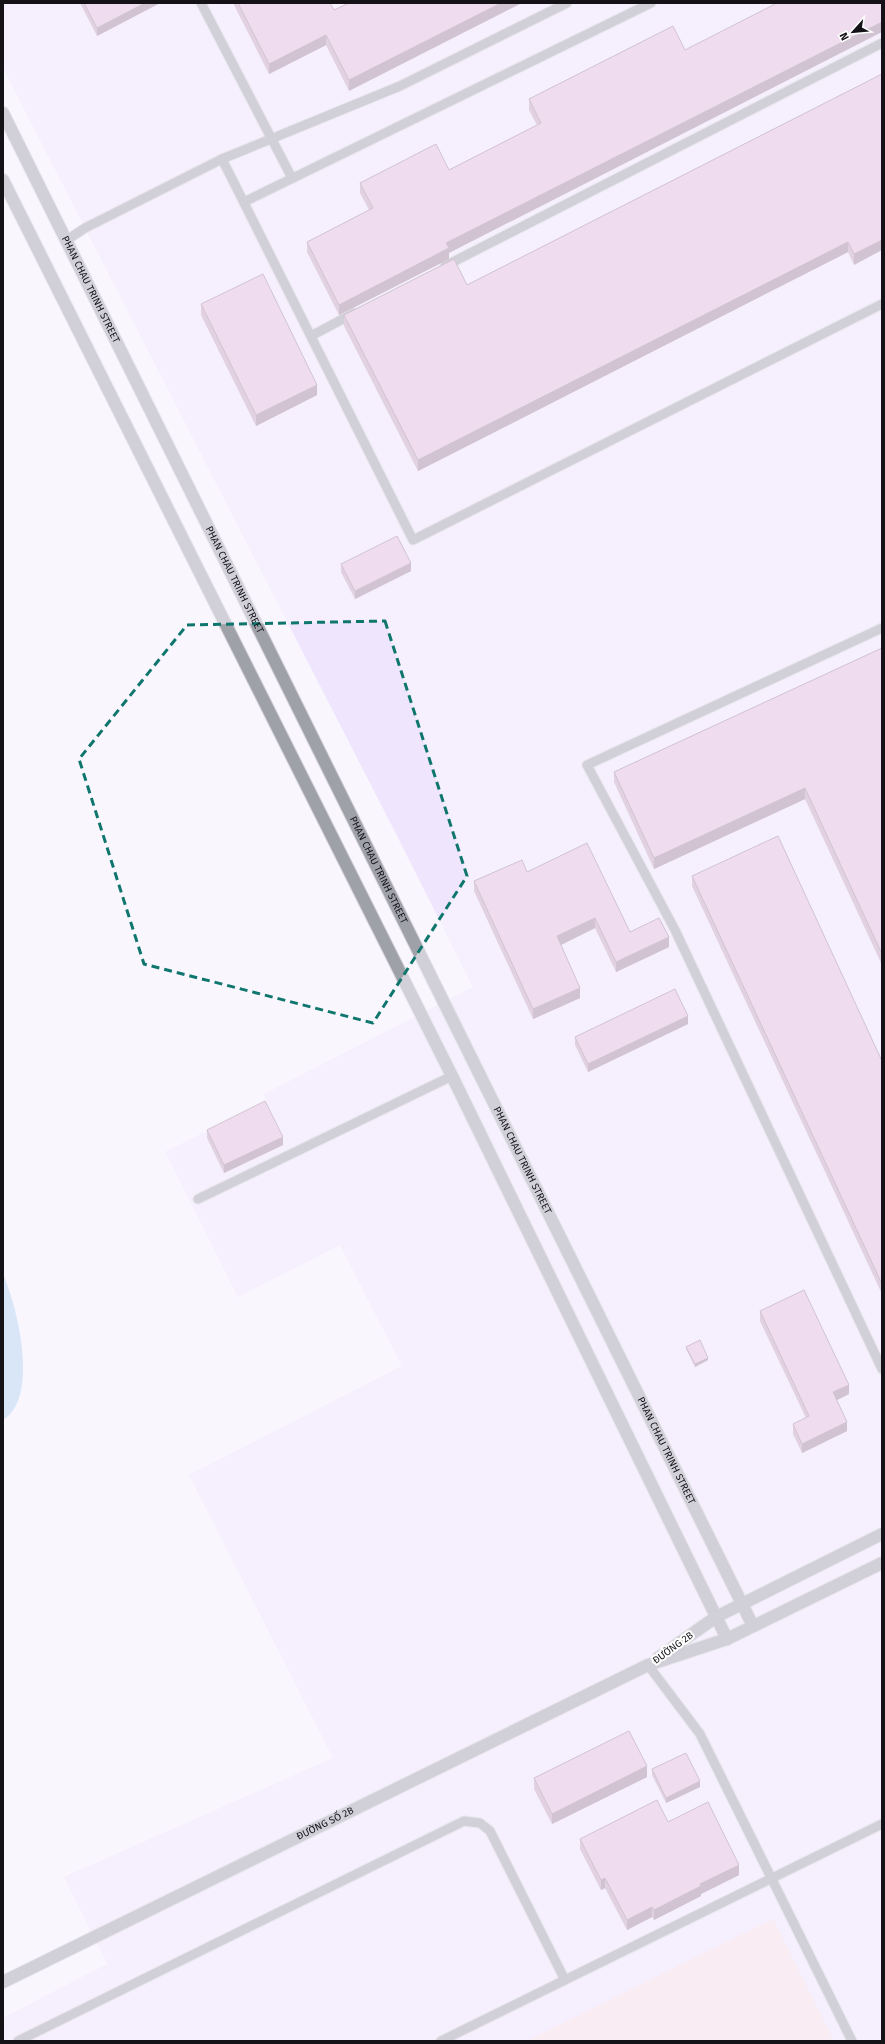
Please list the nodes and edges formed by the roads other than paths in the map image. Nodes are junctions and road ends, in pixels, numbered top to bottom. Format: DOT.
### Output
graph roads {
  1 [pos="201,3"];
  2 [pos="567,3"];
  3 [pos="651,3"];
  4 [pos="882,43"];
  5 [pos="3,113"];
  6 [pos="272,138"];
  7 [pos="222,159"];
  8 [pos="292,178"];
  9 [pos="3,180"];
  10 [pos="244,202"];
  11 [pos="67,240"];
  12 [pos="438,270"];
  13 [pos="882,304"];
  14 [pos="360,310"];
  15 [pos="311,336"];
  16 [pos="882,628"];
  17 [pos="452,1076"];
  18 [pos="198,1199"];
  19 [pos="882,1369"];
  20 [pos="882,1534"];
  21 [pos="882,1563"];
  22 [pos="742,1604"];
  23 [pos="716,1617"];
  24 [pos="753,1626"];
  25 [pos="727,1639"];
  26 [pos="648,1666"];
  27 [pos="882,1824"];
  28 [pos="772,1878"];
  29 [pos="564,1980"];
  30 [pos="3,1982"];
  31 [pos="18,2041"];
  32 [pos="441,2041"];
  33 [pos="852,2041"];
  1 -- 6 [label="lane"];
  2 -- 6 [label="lane"];
  3 -- 8 [label="lane"];
  4 -- 12 [label="lane"];
  5 -- 11 [label="street, PHAN CHAU TRINH STREET"];
  6 -- 7 [label="lane"];
  6 -- 8 [label="lane"];
  7 -- 10 [label="lane"];
  7 -- 11 [label="lane"];
  8 -- 10 [label="lane"];
  9 -- 17 [label="street"];
  10 -- 15 [label="lane"];
  11 -- 22 [label="street, PHAN CHAU TRINH STREET"];
  13 -- 15 [label="lane"];
  14 -- 15 [label="lane"];
  16 -- 19 [label="lane"];
  17 -- 18 [label="lane"];
  17 -- 23 [label="street"];
  20 -- 22 [label="street, ĐƯỜNG 2B"];
  21 -- 24 [label="street, ĐƯỜNG 2B"];
  22 -- 23 [label="street, ĐƯỜNG 2B"];
  22 -- 24 [label="street, PHAN CHAU TRINH STREET"];
  23 -- 25 [label="street"];
  23 -- 26 [label="street, ĐƯỜNG 2B"];
  24 -- 25 [label="street, ĐƯỜNG 2B"];
  25 -- 26 [label="street, ĐƯỜNG 2B"];
  26 -- 28 [label="lane"];
  26 -- 30 [label="street, ĐƯỜNG SỐ 2B"];
  27 -- 28 [label="lane"];
  28 -- 29 [label="lane"];
  28 -- 33 [label="lane"];
  29 -- 31 [label="lane"];
  29 -- 32 [label="lane"];
}
